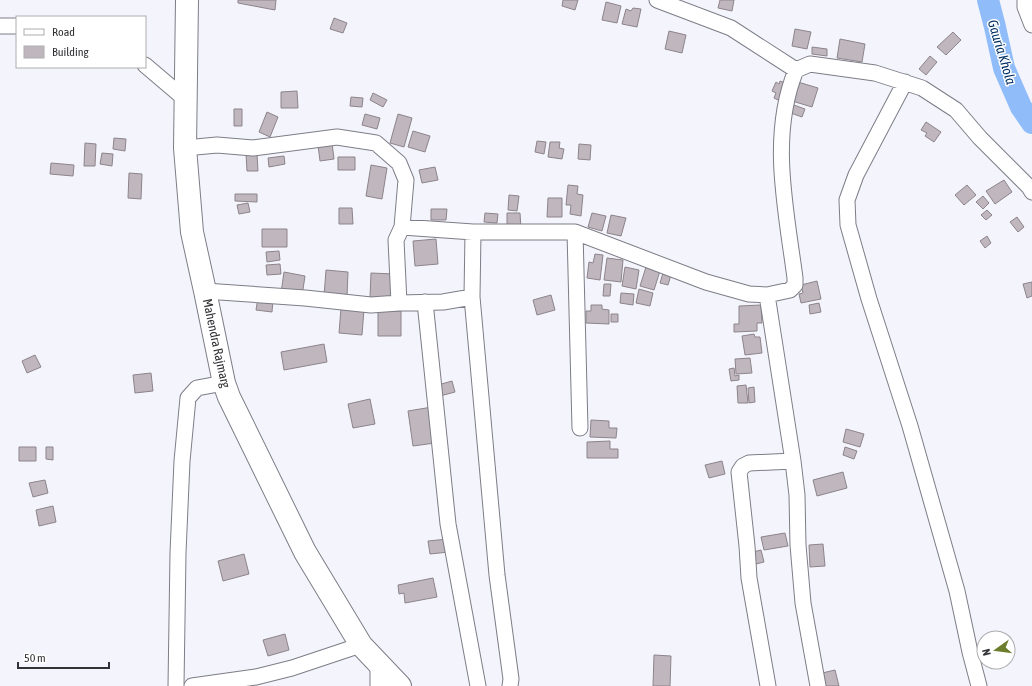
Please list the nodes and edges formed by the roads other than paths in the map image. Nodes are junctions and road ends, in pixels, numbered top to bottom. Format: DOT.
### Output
graph roads {
  1 [pos="187,0"];
  2 [pos="657,0"];
  3 [pos="1025,0"];
  4 [pos="681,4"];
  5 [pos="1032,24"];
  6 [pos="0,26"];
  7 [pos="16,26"];
  8 [pos="146,66"];
  9 [pos="796,70"];
  10 [pos="905,82"];
  11 [pos="185,99"];
  12 [pos="185,148"];
  13 [pos="1032,192"];
  14 [pos="402,227"];
  15 [pos="473,232"];
  16 [pos="575,232"];
  17 [pos="205,291"];
  18 [pos="767,295"];
  19 [pos="472,297"];
  20 [pos="425,302"];
  21 [pos="400,303"];
  22 [pos="224,383"];
  23 [pos="580,428"];
  24 [pos="793,461"];
  25 [pos="361,645"];
  26 [pos="378,663"];
  27 [pos="176,686"];
  28 [pos="192,686"];
  29 [pos="378,686"];
  30 [pos="400,686"];
  31 [pos="478,686"];
  32 [pos="510,686"];
  33 [pos="768,686"];
  34 [pos="818,686"];
  35 [pos="979,686"];
  1 -- 11 [label="highway, Mahendra Rajmarg"];
  2 -- 4 [label="street"];
  3 -- 5 [label="street"];
  4 -- 9 [label="street"];
  6 -- 7 [label="street"];
  8 -- 11 [label="street"];
  9 -- 10 [label="street"];
  9 -- 18 [label="street"];
  10 -- 13 [label="street"];
  10 -- 35 [label="street"];
  11 -- 12 [label="highway, Mahendra Rajmarg"];
  12 -- 14 [label="street"];
  12 -- 17 [label="highway, Mahendra Rajmarg"];
  14 -- 15 [label="street"];
  14 -- 21 [label="street"];
  15 -- 16 [label="street"];
  15 -- 19 [label="street"];
  16 -- 18 [label="street"];
  16 -- 23 [label="street"];
  17 -- 21 [label="street"];
  17 -- 22 [label="highway, Mahendra Rajmarg"];
  18 -- 24 [label="street"];
  19 -- 20 [label="street"];
  19 -- 32 [label="street"];
  20 -- 21 [label="street"];
  20 -- 31 [label="street"];
  22 -- 25 [label="highway, Mahendra Rajmarg"];
  22 -- 27 [label="street"];
  24 -- 33 [label="street"];
  24 -- 34 [label="street"];
  25 -- 26 [label="highway, Mahendra Rajmarg"];
  25 -- 28 [label="street"];
  26 -- 29 [label="street"];
  26 -- 30 [label="highway, Mahendra Rajmarg"];
}
